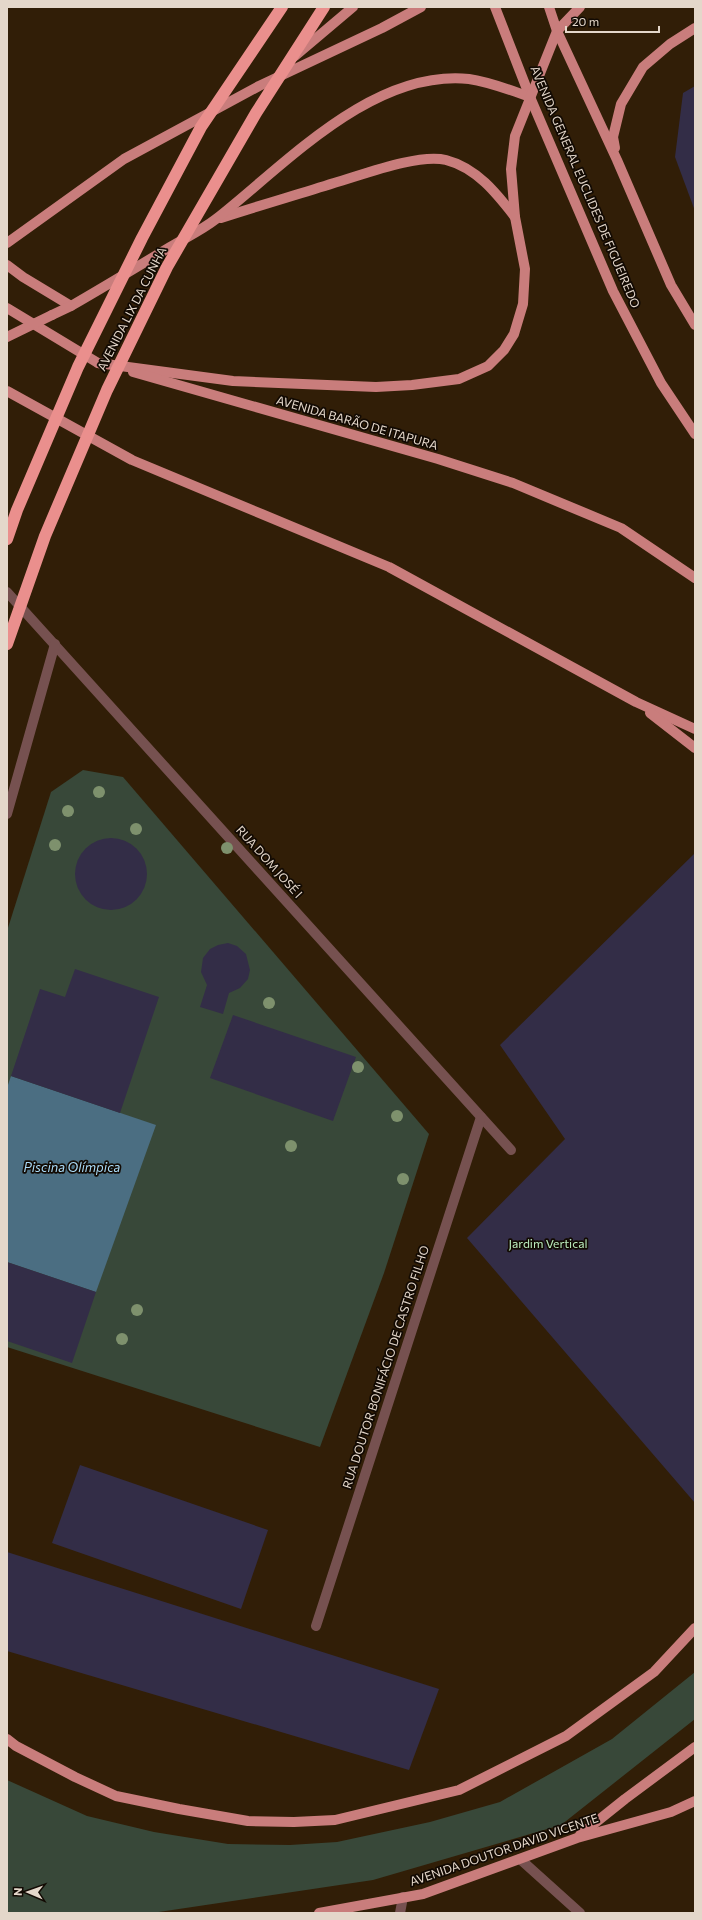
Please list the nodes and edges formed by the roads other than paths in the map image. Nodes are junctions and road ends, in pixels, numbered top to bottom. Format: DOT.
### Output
graph roads {
  1 [pos="282,7"];
  2 [pos="324,7"];
  3 [pos="353,7"];
  4 [pos="421,7"];
  5 [pos="495,7"];
  6 [pos="550,7"];
  7 [pos="580,7"];
  8 [pos="695,28"];
  9 [pos="557,31"];
  10 [pos="259,86"];
  11 [pos="530,97"];
  12 [pos="617,160"];
  13 [pos="515,217"];
  14 [pos="215,220"];
  15 [pos="7,243"];
  16 [pos="7,266"];
  17 [pos="71,306"];
  18 [pos="7,308"];
  19 [pos="695,325"];
  20 [pos="7,337"];
  21 [pos="98,363"];
  22 [pos="7,391"];
  23 [pos="695,434"];
  24 [pos="7,539"];
  25 [pos="695,578"];
  26 [pos="7,592"];
  27 [pos="7,644"];
  28 [pos="54,644"];
  29 [pos="636,702"];
  30 [pos="695,729"];
  31 [pos="695,748"];
  32 [pos="7,814"];
  33 [pos="481,1117"];
  34 [pos="511,1150"];
  35 [pos="316,1626"];
  36 [pos="695,1628"];
  37 [pos="7,1740"];
  38 [pos="695,1747"];
  39 [pos="695,1800"];
  40 [pos="577,1838"];
  41 [pos="520,1859"];
  42 [pos="403,1897"];
  43 [pos="319,1913"];
  44 [pos="400,1913"];
  45 [pos="580,1913"];
  1 -- 24 [label="highway, AVENIDA LIX DA CUNHA, bridge"];
  2 -- 27 [label="highway, AVENIDA LIX DA CUNHA, bridge"];
  3 -- 10 [label="main road"];
  4 -- 10 [label="main road"];
  5 -- 11 [label="main road, AVENIDA GENERAL EUCLIDES DE FIGUEIREDO"];
  6 -- 9 [label="main road"];
  7 -- 9 [label="main road"];
  8 -- 12 [label="main road"];
  9 -- 11 [label="main road"];
  9 -- 12 [label="main road"];
  10 -- 15 [label="main road"];
  11 -- 13 [label="main road"];
  11 -- 14 [label="main road"];
  11 -- 23 [label="main road, AVENIDA GENERAL EUCLIDES DE FIGUEIREDO"];
  12 -- 19 [label="main road"];
  13 -- 14 [label="main road"];
  13 -- 21 [label="main road"];
  14 -- 17 [label="main road"];
  16 -- 17 [label="main road"];
  17 -- 20 [label="main road, bridge"];
  18 -- 21 [label="main road, AVENIDA BARÃO DE ITAPURA"];
  21 -- 25 [label="main road, AVENIDA BARÃO DE ITAPURA"];
  22 -- 29 [label="main road"];
  26 -- 28 [label="street, RUA DOM JOSÉ I"];
  28 -- 32 [label="street"];
  28 -- 33 [label="street, RUA DOM JOSÉ I"];
  29 -- 30 [label="main road"];
  29 -- 31 [label="main road"];
  33 -- 34 [label="street, RUA DOM JOSÉ I"];
  33 -- 35 [label="street, RUA DOUTOR BONIFÁCIO DE CASTRO FILHO"];
  36 -- 37 [label="main road"];
  38 -- 40 [label="main road"];
  39 -- 40 [label="main road, AVENIDA DOUTOR DAVID VICENTE"];
  40 -- 41 [label="main road, AVENIDA DOUTOR DAVID VICENTE"];
  41 -- 42 [label="main road, AVENIDA DOUTOR DAVID VICENTE"];
  41 -- 45 [label="street"];
  42 -- 43 [label="main road, AVENIDA DOUTOR DAVID VICENTE"];
  42 -- 44 [label="street"];
}
